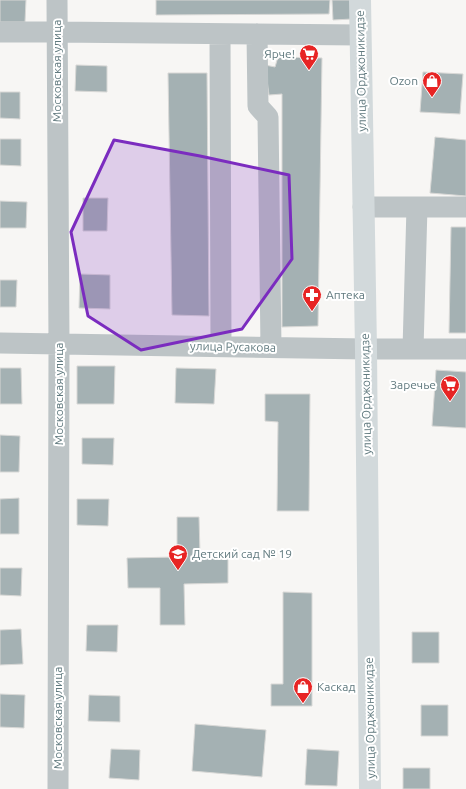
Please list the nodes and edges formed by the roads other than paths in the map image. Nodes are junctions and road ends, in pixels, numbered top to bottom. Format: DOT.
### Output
graph roads {
  1 [pos="57,0"];
  2 [pos="360,0"];
  3 [pos="0,32"];
  4 [pos="57,32"];
  5 [pos="220,34"];
  6 [pos="257,34"];
  7 [pos="360,35"];
  8 [pos="363,207"];
  9 [pos="416,207"];
  10 [pos="466,207"];
  11 [pos="0,343"];
  12 [pos="59,344"];
  13 [pos="221,346"];
  14 [pos="271,347"];
  15 [pos="366,349"];
  16 [pos="413,349"];
  17 [pos="466,349"];
  18 [pos="58,789"];
  19 [pos="370,789"];
  1 -- 4 [label="street, Московская улица"];
  2 -- 7 [label="main road, улица Орджоникидзе"];
  3 -- 4 [label="street"];
  4 -- 5 [label="street"];
  4 -- 12 [label="street, Московская улица"];
  5 -- 6 [label="street"];
  5 -- 13 [label="street"];
  6 -- 7 [label="street"];
  6 -- 14 [label="street"];
  7 -- 8 [label="main road, улица Орджоникидзе"];
  8 -- 9 [label="street"];
  8 -- 15 [label="main road, улица Орджоникидзе"];
  9 -- 10 [label="street"];
  9 -- 16 [label="street"];
  11 -- 12 [label="street, улица Русакова"];
  12 -- 13 [label="street, улица Русакова"];
  12 -- 18 [label="street, Московская улица"];
  13 -- 14 [label="street, улица Русакова"];
  14 -- 15 [label="street, улица Русакова"];
  15 -- 16 [label="street, улица Русакова"];
  15 -- 19 [label="main road, улица Орджоникидзе"];
  16 -- 17 [label="street, улица Русакова"];
}
